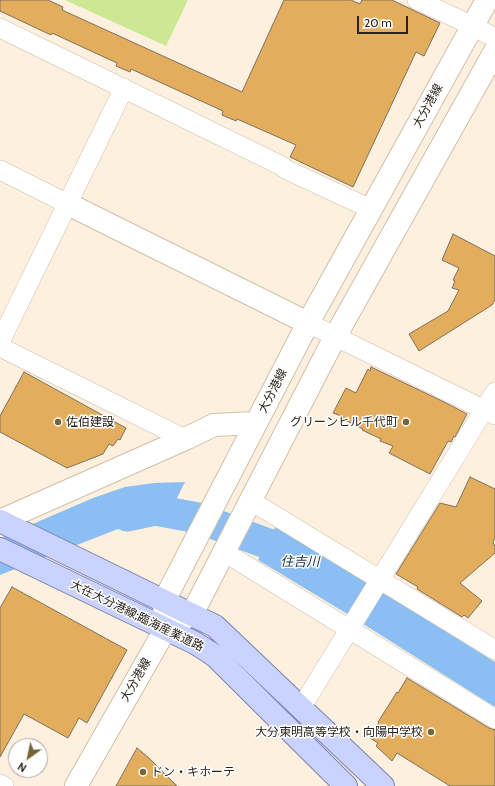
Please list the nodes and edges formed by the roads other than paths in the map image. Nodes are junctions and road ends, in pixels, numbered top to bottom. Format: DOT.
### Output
graph roads {
  1 [pos="417,0"];
  2 [pos="487,0"];
  3 [pos="473,26"];
  4 [pos="0,28"];
  5 [pos="495,38"];
  6 [pos="495,51"];
  7 [pos="124,88"];
  8 [pos="0,170"];
  9 [pos="68,204"];
  10 [pos="371,209"];
  11 [pos="308,323"];
  12 [pos="335,337"];
  13 [pos="0,342"];
  14 [pos="0,347"];
  15 [pos="495,392"];
  16 [pos="489,413"];
  17 [pos="256,423"];
  18 [pos="185,439"];
  19 [pos="250,502"];
  20 [pos="8,525"];
  21 [pos="0,549"];
  22 [pos="225,550"];
  23 [pos="378,582"];
  24 [pos="164,601"];
  25 [pos="192,614"];
  26 [pos="351,626"];
  27 [pos="165,630"];
  28 [pos="495,650"];
  29 [pos="301,708"];
  30 [pos="495,719"];
  31 [pos="0,784"];
  32 [pos="4,786"];
  33 [pos="76,786"];
  34 [pos="346,786"];
  35 [pos="383,786"];
  1 -- 3 [label="street"];
  2 -- 3 [label="main road, 大分港線"];
  3 -- 5 [label="street"];
  3 -- 10 [label="main road, 大分港線"];
  4 -- 7 [label="street"];
  6 -- 12 [label="main road"];
  7 -- 9 [label="street"];
  7 -- 10 [label="street"];
  8 -- 9 [label="street"];
  9 -- 11 [label="main road"];
  9 -- 13 [label="street"];
  10 -- 11 [label="main road, 大分港線"];
  11 -- 12 [label="street"];
  11 -- 17 [label="main road, 大分港線"];
  12 -- 16 [label="street"];
  12 -- 19 [label="main road"];
  14 -- 18 [label="street"];
  15 -- 16 [label="street"];
  16 -- 23 [label="street"];
  17 -- 18 [label="main road"];
  17 -- 24 [label="main road, 大分港線"];
  18 -- 20 [label="main road"];
  19 -- 22 [label="main road"];
  19 -- 23 [label="street"];
  20 -- 24 [label="main road, 大在大分港線;臨海産業道路"];
  21 -- 27 [label="main road, 大在大分港線;臨海産業道路"];
  22 -- 25 [label="main road"];
  22 -- 26 [label="street"];
  23 -- 26 [label="street"];
  23 -- 28 [label="street"];
  24 -- 25 [label="main road, 大在大分港線;臨海産業道路"];
  24 -- 27 [label="main road, 大分港線"];
  25 -- 27 [label="main road"];
  25 -- 29 [label="main road, 大在大分港線;臨海産業道路"];
  26 -- 29 [label="street"];
  26 -- 30 [label="street"];
  27 -- 33 [label="main road, 大分港線"];
  27 -- 34 [label="main road, 大在大分港線;臨海産業道路"];
  29 -- 35 [label="main road, 大在大分港線;臨海産業道路"];
  31 -- 32 [label="street"];
}
